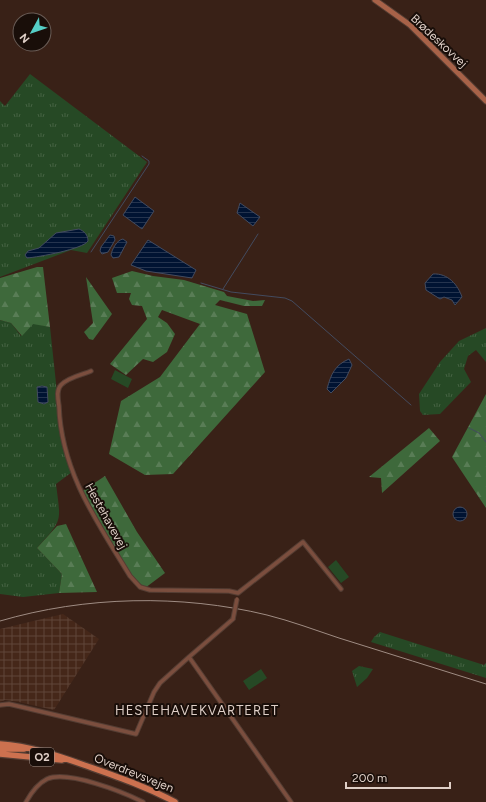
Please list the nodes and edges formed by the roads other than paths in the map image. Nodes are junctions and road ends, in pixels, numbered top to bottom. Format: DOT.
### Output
graph roads {
  1 [pos="374,0"];
  2 [pos="486,101"];
  3 [pos="91,371"];
  4 [pos="341,589"];
  5 [pos="238,593"];
  6 [pos="189,657"];
  7 [pos="0,705"];
  8 [pos="0,744"];
  9 [pos="0,749"];
  10 [pos="32,749"];
  11 [pos="0,754"];
  12 [pos="84,765"];
  13 [pos="26,802"];
  14 [pos="143,802"];
  15 [pos="175,802"];
  16 [pos="291,802"];
  1 -- 2 [label="street, Brødeskovvej"];
  3 -- 5 [label="street, Hestehavevej"];
  4 -- 5 [label="street"];
  5 -- 6 [label="street, bridge"];
  6 -- 7 [label="street"];
  6 -- 16 [label="street"];
  8 -- 10 [label="main road, Overdrevsvejen"];
  9 -- 10 [label="main road"];
  10 -- 12 [label="main road, Overdrevsvejen"];
  11 -- 12 [label="main road, Overdrevsvejen / O2"];
  12 -- 15 [label="main road, Overdrevsvejen"];
  13 -- 14 [label="street"];
}
